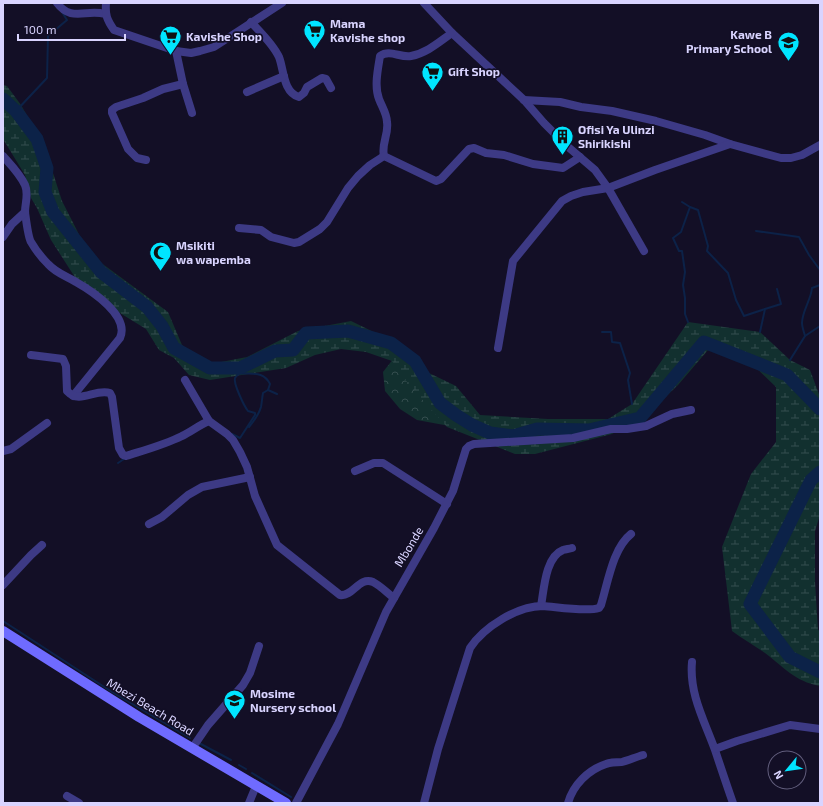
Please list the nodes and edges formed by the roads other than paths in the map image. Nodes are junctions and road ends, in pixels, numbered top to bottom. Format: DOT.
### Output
graph roads {
  1 [pos="57,3"];
  2 [pos="106,3"];
  3 [pos="282,3"];
  4 [pos="424,3"];
  5 [pos="105,14"];
  6 [pos="251,22"];
  7 [pos="452,33"];
  8 [pos="176,51"];
  9 [pos="284,76"];
  10 [pos="183,84"];
  11 [pos="331,88"];
  12 [pos="247,92"];
  13 [pos="524,100"];
  14 [pos="192,113"];
  15 [pos="730,144"];
  16 [pos="820,145"];
  17 [pos="3,156"];
  18 [pos="384,156"];
  19 [pos="580,157"];
  20 [pos="146,160"];
  21 [pos="608,188"];
  22 [pos="25,212"];
  23 [pos="239,228"];
  24 [pos="3,237"];
  25 [pos="644,251"];
  26 [pos="498,348"];
  27 [pos="31,355"];
  28 [pos="185,380"];
  29 [pos="73,396"];
  30 [pos="691,410"];
  31 [pos="209,421"];
  32 [pos="47,423"];
  33 [pos="3,451"];
  34 [pos="355,471"];
  35 [pos="250,478"];
  36 [pos="447,504"];
  37 [pos="149,524"];
  38 [pos="631,534"];
  39 [pos="42,546"];
  40 [pos="572,548"];
  41 [pos="3,585"];
  42 [pos="394,598"];
  43 [pos="541,606"];
  44 [pos="3,631"];
  45 [pos="259,646"];
  46 [pos="692,662"];
  47 [pos="820,729"];
  48 [pos="192,747"];
  49 [pos="715,749"];
  50 [pos="643,755"];
  51 [pos="256,786"];
  52 [pos="67,796"];
  53 [pos="78,803"];
  54 [pos="249,803"];
  55 [pos="286,803"];
  56 [pos="296,803"];
  57 [pos="424,803"];
  58 [pos="568,803"];
  59 [pos="732,803"];
  1 -- 5 [label="street"];
  2 -- 5 [label="street"];
  3 -- 6 [label="street"];
  4 -- 7 [label="street"];
  5 -- 8 [label="street"];
  6 -- 8 [label="street"];
  6 -- 9 [label="street"];
  7 -- 13 [label="street"];
  7 -- 18 [label="street"];
  8 -- 10 [label="street"];
  9 -- 11 [label="street"];
  9 -- 12 [label="street"];
  10 -- 14 [label="street"];
  10 -- 20 [label="street"];
  13 -- 15 [label="street"];
  13 -- 19 [label="street"];
  15 -- 16 [label="street"];
  15 -- 21 [label="street"];
  17 -- 22 [label="street"];
  18 -- 19 [label="street"];
  18 -- 23 [label="street"];
  19 -- 21 [label="street"];
  21 -- 25 [label="street"];
  21 -- 26 [label="street"];
  22 -- 24 [label="street"];
  22 -- 29 [label="street"];
  27 -- 29 [label="street"];
  28 -- 31 [label="street"];
  29 -- 31 [label="street"];
  30 -- 36 [label="street, Mbonde"];
  31 -- 35 [label="street"];
  32 -- 33 [label="street"];
  34 -- 36 [label="street"];
  35 -- 37 [label="street"];
  35 -- 42 [label="street"];
  36 -- 42 [label="street, Mbonde"];
  38 -- 43 [label="street"];
  39 -- 41 [label="street"];
  40 -- 43 [label="street"];
  42 -- 56 [label="street, Mbonde"];
  43 -- 57 [label="street"];
  44 -- 48 [label="main road, Mbezi Beach Road"];
  45 -- 48 [label="street"];
  46 -- 49 [label="street"];
  47 -- 49 [label="street"];
  48 -- 51 [label="main road, Mbezi Beach Road"];
  49 -- 59 [label="street"];
  50 -- 58 [label="street"];
  51 -- 54 [label="street"];
  51 -- 55 [label="main road, Mbezi Beach Road"];
  52 -- 53 [label="street"];
}
